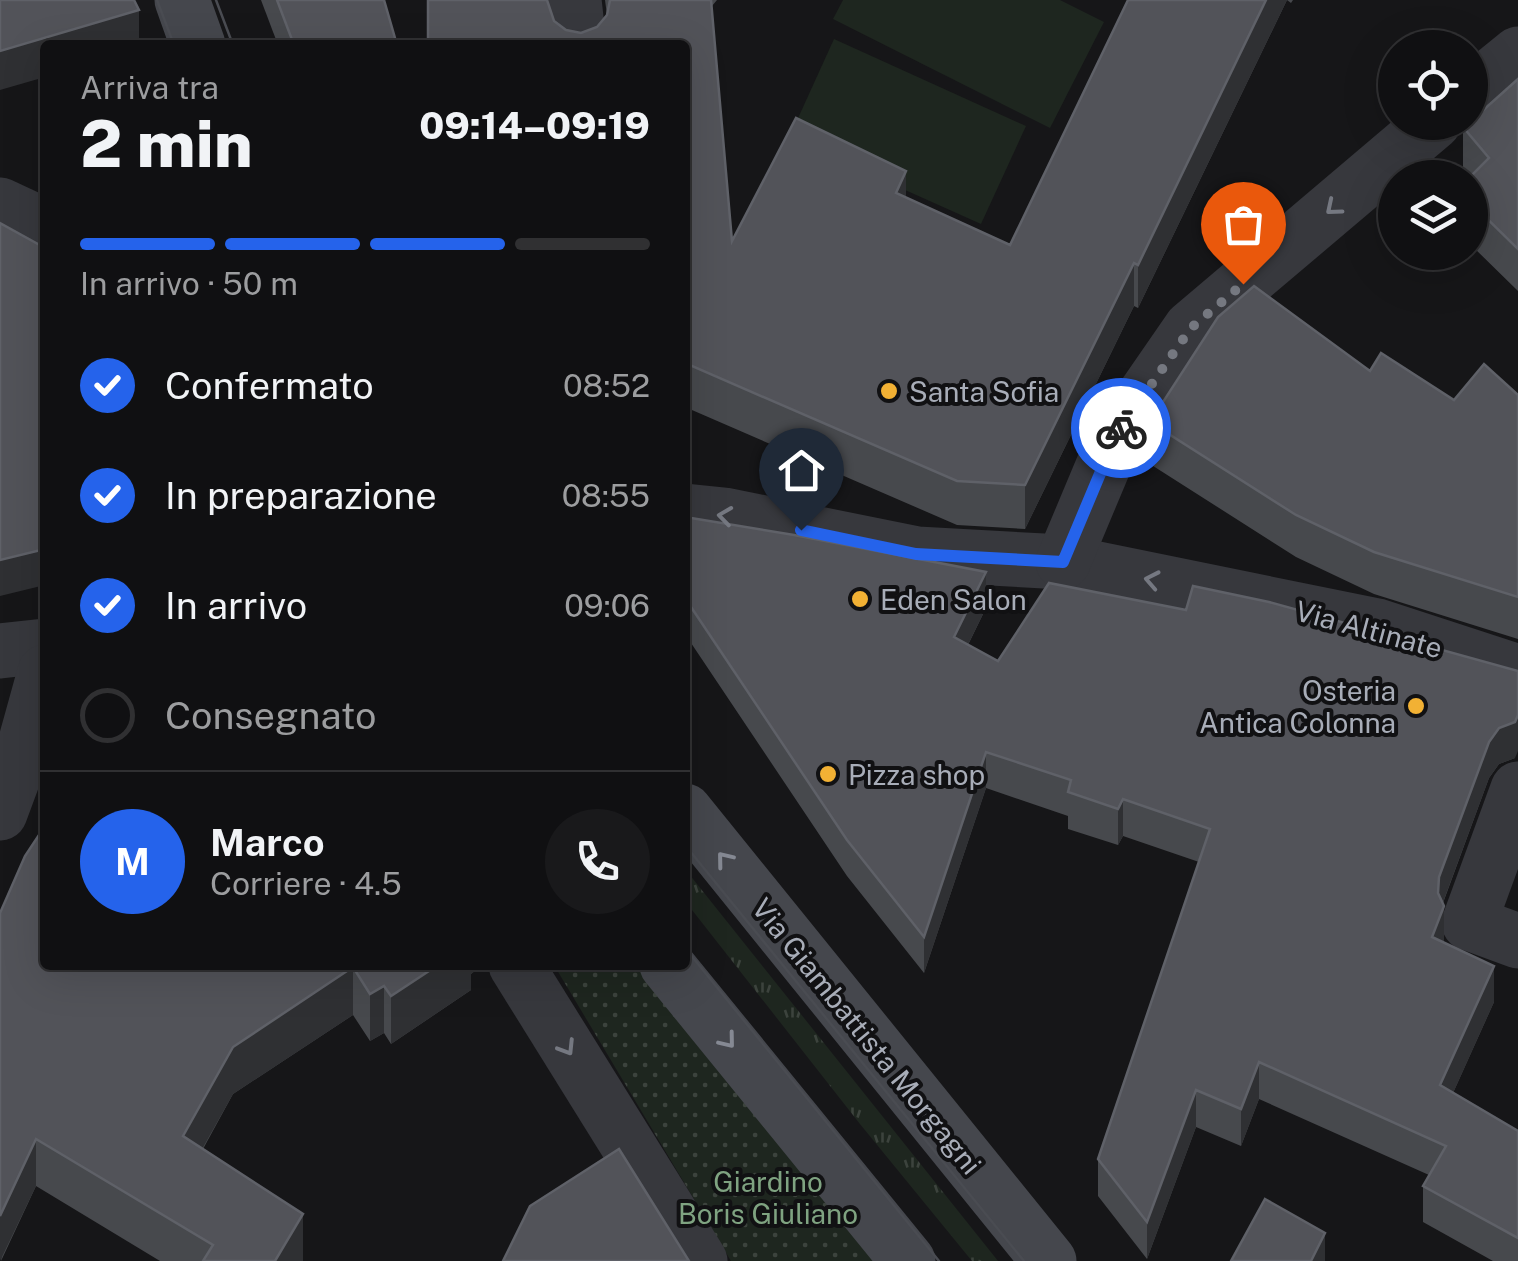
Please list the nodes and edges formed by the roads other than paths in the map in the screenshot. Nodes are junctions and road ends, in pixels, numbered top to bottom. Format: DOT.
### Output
graph roads {
  1 [pos="182,0"];
  2 [pos="574,0"];
  3 [pos="196,40"];
  4 [pos="578,40"];
  5 [pos="1518,54"];
  6 [pos="1488,78"];
  7 [pos="1413,140"];
  8 [pos="0,205"];
  9 [pos="40,224"];
  10 [pos="690,512"];
  11 [pos="1063,562"];
  12 [pos="40,647"];
  13 [pos="0,651"];
  14 [pos="1518,672"];
  15 [pos="40,690"];
  16 [pos="1518,789"];
  17 [pos="0,813"];
  18 [pos="690,817"];
  19 [pos="1518,941"];
  20 [pos="519,970"];
  21 [pos="671,970"];
  22 [pos="700,1261"];
  23 [pos="908,1261"];
  24 [pos="1049,1261"];
  1 -- 3 [label="street"];
  2 -- 4 [label="street"];
  5 -- 6 [label="street"];
  7 -- 11 [label="street, one-way"];
  8 -- 9 [label="street"];
  11 -- 10 [label="street, Via Altinate, one-way"];
  14 -- 11 [label="street, Via Altinate, one-way"];
  12 -- 13 [label="street"];
  15 -- 17 [label="street"];
  16 -- 19 [label="street"];
  24 -- 18 [label="street, Via Giambattista Morgagni, one-way"];
  20 -- 22 [label="street, one-way"];
  21 -- 23 [label="street, one-way"];
}
